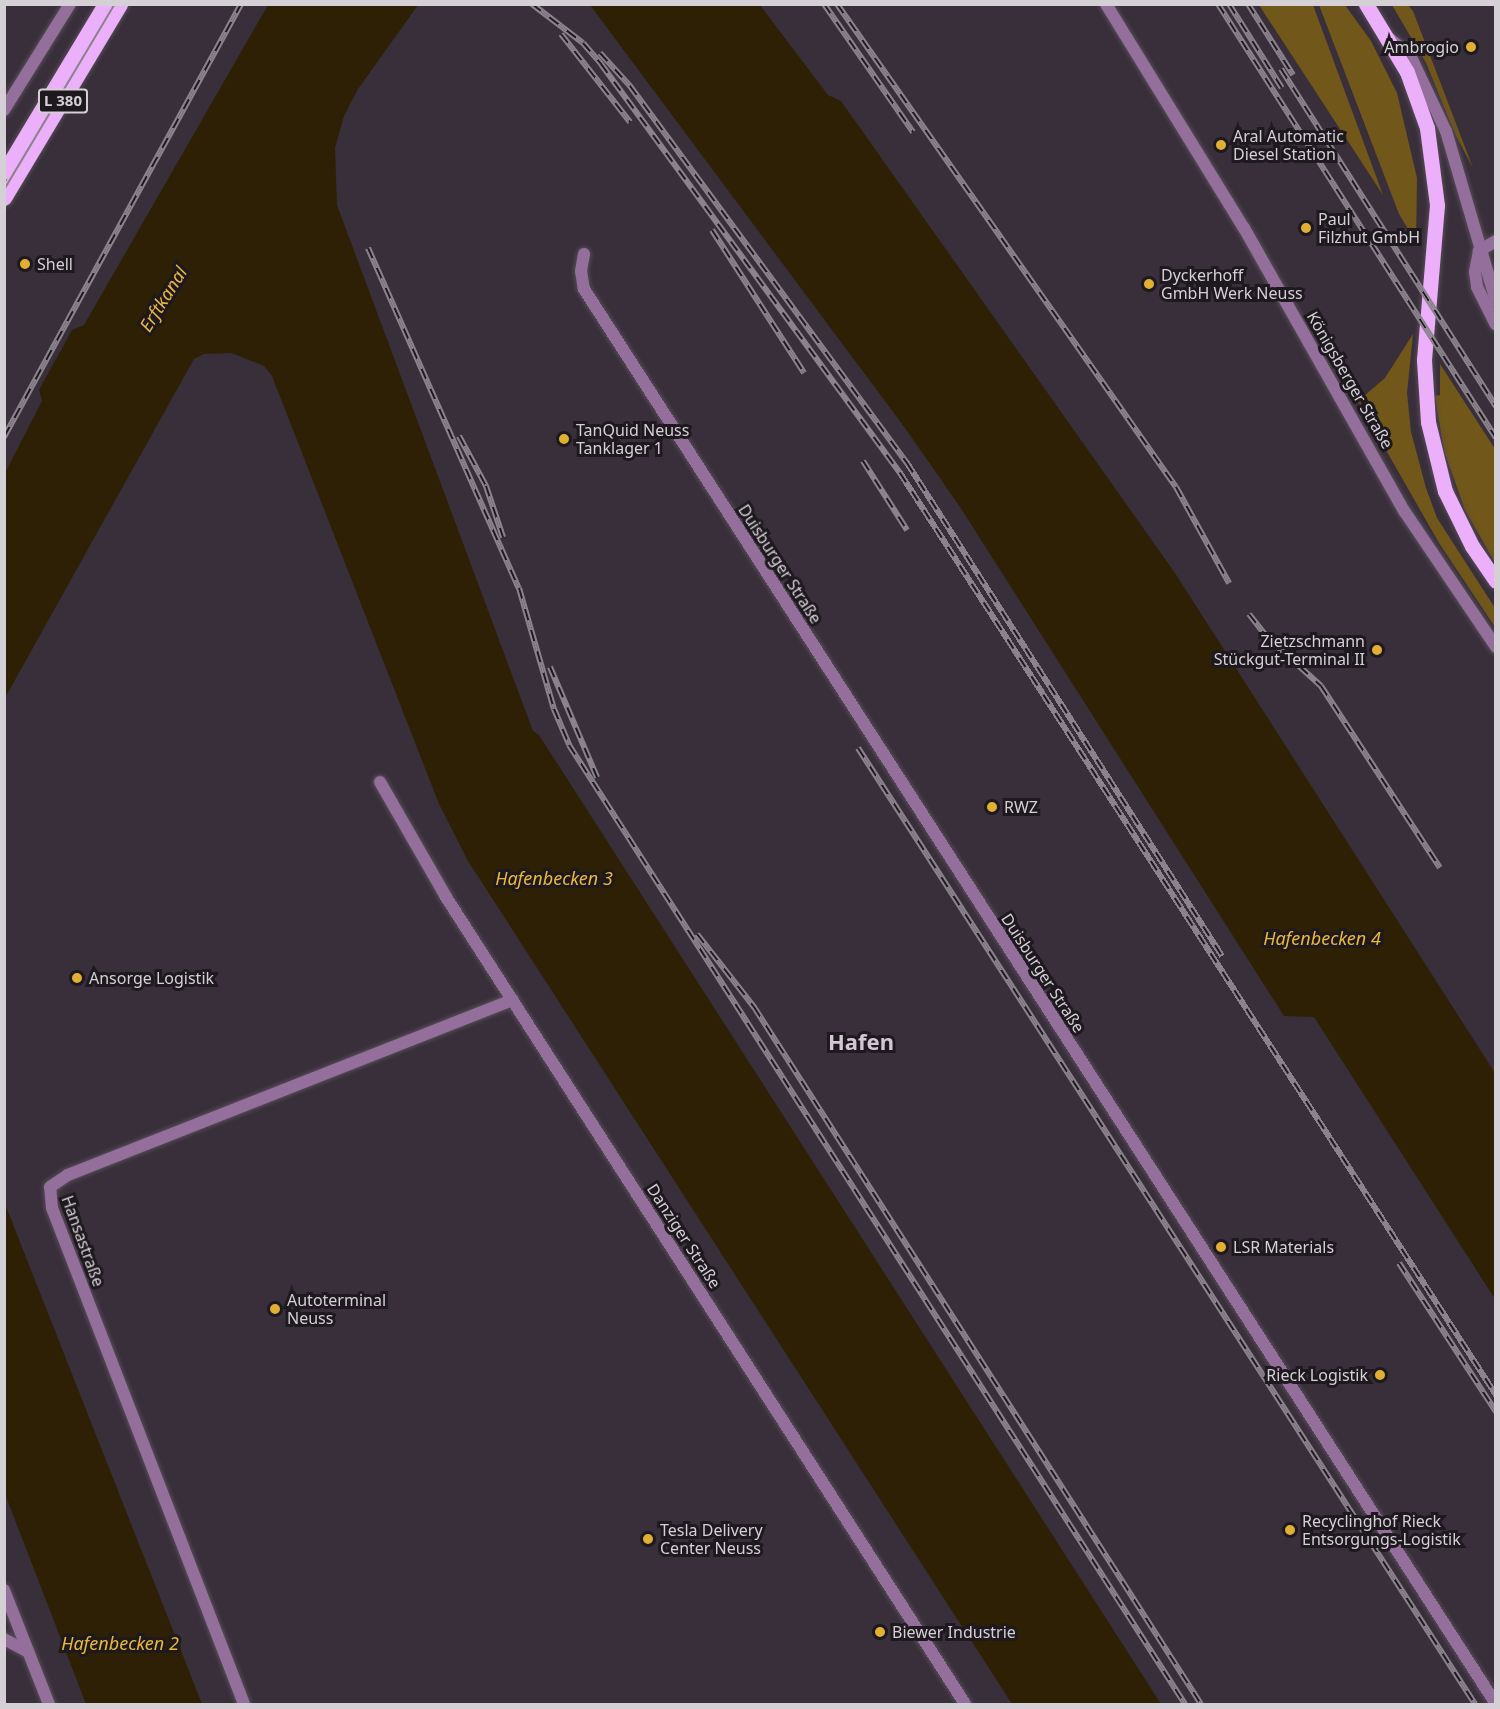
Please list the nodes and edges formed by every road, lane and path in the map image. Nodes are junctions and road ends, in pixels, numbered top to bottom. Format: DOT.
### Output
graph roads {
  1 [pos="70,4"];
  2 [pos="105,4"];
  3 [pos="120,4"];
  4 [pos="1106,4"];
  5 [pos="1366,4"];
  6 [pos="1389,38"];
  7 [pos="4,110"];
  8 [pos="4,172"];
  9 [pos="4,198"];
  10 [pos="1496,241"];
  11 [pos="1479,250"];
  12 [pos="584,254"];
  13 [pos="1496,272"];
  14 [pos="1494,298"];
  15 [pos="1496,325"];
  16 [pos="1496,581"];
  17 [pos="1496,647"];
  18 [pos="380,782"];
  19 [pos="513,1000"];
  20 [pos="6,1597"];
  21 [pos="4,1639"];
  22 [pos="28,1652"];
  23 [pos="48,1704"];
  24 [pos="244,1704"];
  25 [pos="965,1704"];
  26 [pos="1496,1704"];
  1 -- 7 [label="street"];
  2 -- 8 [label="main road, L 380"];
  3 -- 9 [label="main road, L 380"];
  4 -- 17 [label="street, Königsberger Straße"];
  5 -- 6 [label="main road"];
  6 -- 11 [label="street"];
  6 -- 16 [label="main road"];
  10 -- 11 [label="street"];
  11 -- 14 [label="street"];
  11 -- 15 [label="street"];
  12 -- 26 [label="street, Duisburger Straße"];
  13 -- 14 [label="street"];
  18 -- 19 [label="street, Danziger Straße"];
  19 -- 24 [label="street, Hansastraße"];
  19 -- 25 [label="street, Danziger Straße"];
  20 -- 22 [label="street"];
  21 -- 22 [label="street"];
  22 -- 23 [label="street"];
}
